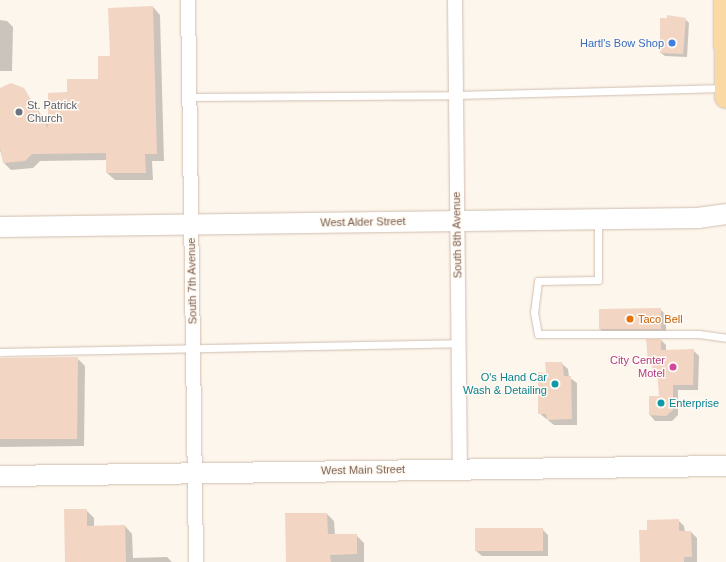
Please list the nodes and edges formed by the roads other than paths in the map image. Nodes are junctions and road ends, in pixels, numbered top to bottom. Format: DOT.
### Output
graph roads {
  1 [pos="188,0"];
  2 [pos="455,0"];
  3 [pos="725,0"];
  4 [pos="726,88"];
  5 [pos="456,95"];
  6 [pos="190,97"];
  7 [pos="726,97"];
  8 [pos="726,214"];
  9 [pos="598,220"];
  10 [pos="457,221"];
  11 [pos="192,224"];
  12 [pos="0,227"];
  13 [pos="726,338"];
  14 [pos="458,342"];
  15 [pos="193,348"];
  16 [pos="0,352"];
  17 [pos="726,466"];
  18 [pos="460,471"];
  19 [pos="195,472"];
  20 [pos="0,476"];
  21 [pos="196,562"];
  1 -- 6 [label="street, South 7th Avenue"];
  2 -- 5 [label="street, South 8th Avenue"];
  3 -- 4 [label="main road"];
  4 -- 5 [label="lane"];
  4 -- 7 [label="main road"];
  5 -- 6 [label="lane"];
  5 -- 10 [label="street, South 8th Avenue"];
  6 -- 11 [label="street, South 7th Avenue"];
  8 -- 9 [label="main road, West Alder Street"];
  9 -- 10 [label="main road, West Alder Street"];
  9 -- 13 [label="lane"];
  10 -- 11 [label="main road, West Alder Street"];
  10 -- 14 [label="street, South 8th Avenue"];
  11 -- 12 [label="main road, West Alder Street"];
  11 -- 15 [label="street, South 7th Avenue"];
  14 -- 15 [label="lane"];
  14 -- 18 [label="street, South 8th Avenue"];
  15 -- 16 [label="lane"];
  15 -- 19 [label="street, South 7th Avenue"];
  17 -- 18 [label="main road, West Main Street"];
  18 -- 19 [label="main road, West Main Street"];
  19 -- 20 [label="main road, West Main Street"];
  19 -- 21 [label="street, South 7th Avenue"];
}
